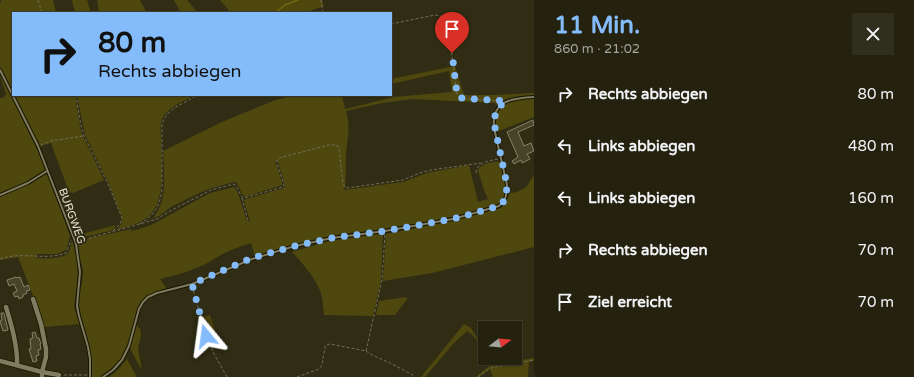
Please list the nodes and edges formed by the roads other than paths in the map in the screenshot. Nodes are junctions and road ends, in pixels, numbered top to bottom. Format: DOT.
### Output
graph roads {
  1 [pos="0,70"];
  2 [pos="12,94"];
  3 [pos="13,96"];
  4 [pos="534,97"];
  5 [pos="47,171"];
  6 [pos="0,195"];
  7 [pos="33,299"];
  8 [pos="6,307"];
  9 [pos="0,361"];
  10 [pos="17,365"];
  11 [pos="42,375"];
  12 [pos="59,375"];
  13 [pos="90,376"];
  14 [pos="103,377"];
  1 -- 2 [label="lane, BURGWEG"];
  3 -- 5 [label="lane, BURGWEG"];
  4 -- 14 [label="lane"];
  5 -- 6 [label="lane"];
  5 -- 13 [label="lane, BURGWEG"];
  7 -- 11 [label="street"];
  8 -- 10 [label="street"];
  9 -- 10 [label="street"];
  10 -- 11 [label="street"];
  11 -- 12 [label="street"];
}
